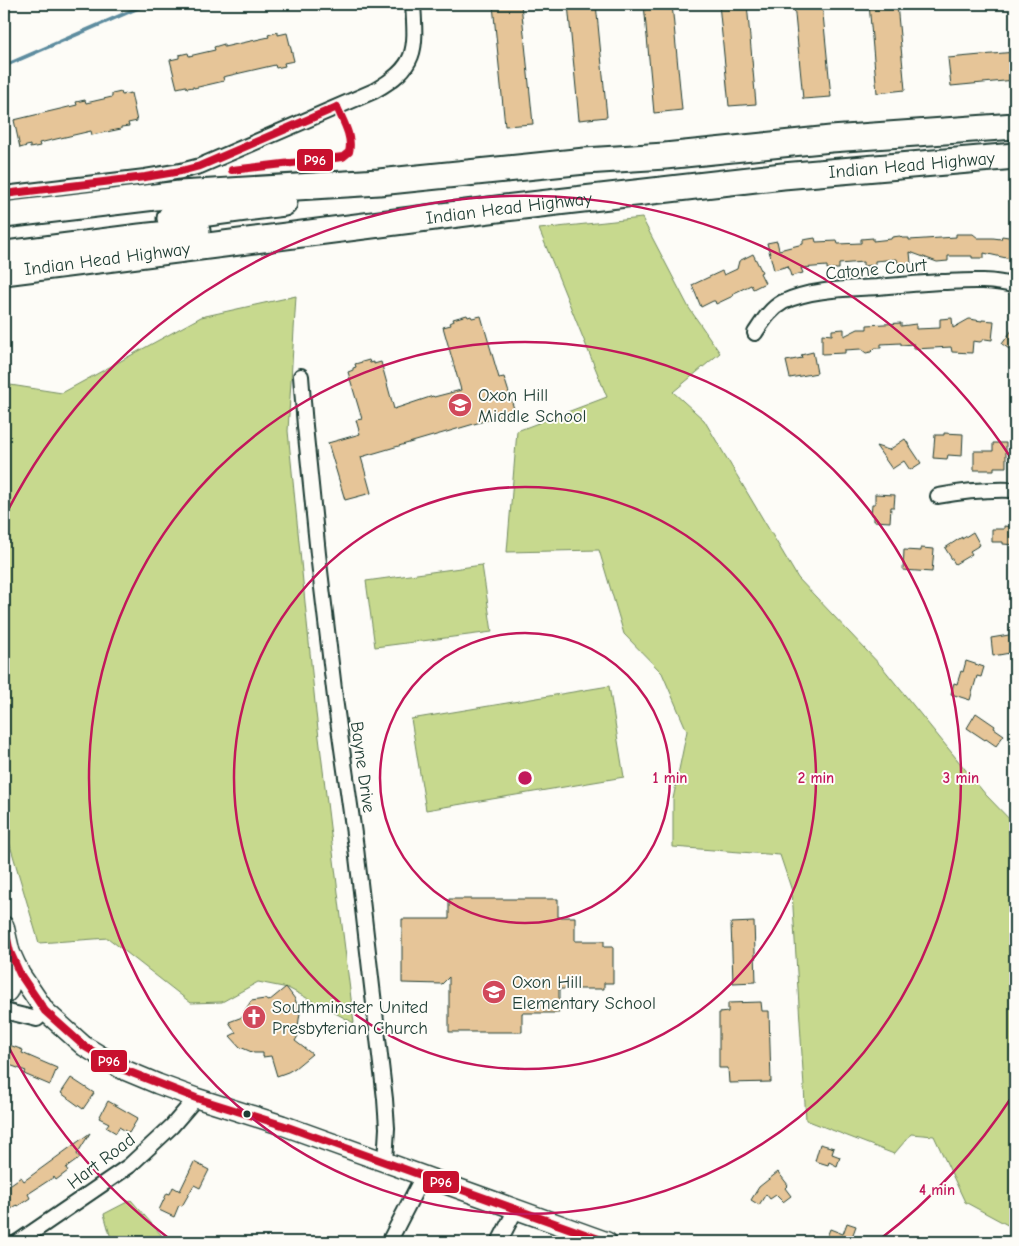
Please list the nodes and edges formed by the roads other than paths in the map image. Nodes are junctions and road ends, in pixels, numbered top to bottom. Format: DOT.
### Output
graph roads {
  1 [pos="413,4"];
  2 [pos="1015,126"];
  3 [pos="1015,156"];
  4 [pos="379,182"];
  5 [pos="4,194"];
  6 [pos="505,208"];
  7 [pos="4,215"];
  8 [pos="4,238"];
  9 [pos="4,255"];
  10 [pos="4,272"];
  11 [pos="1015,286"];
  12 [pos="755,333"];
  13 [pos="301,376"];
  14 [pos="1015,490"];
  15 [pos="938,496"];
  16 [pos="4,926"];
  17 [pos="17,967"];
  18 [pos="4,995"];
  19 [pos="4,1011"];
  20 [pos="45,1011"];
  21 [pos="196,1098"];
  22 [pos="385,1162"];
  23 [pos="423,1176"];
  24 [pos="516,1209"];
  25 [pos="18,1242"];
  26 [pos="389,1242"];
  27 [pos="499,1242"];
  28 [pos="607,1242"];
  1 -- 5 [label="street"];
  2 -- 4 [label="highway, Indian Head Highway"];
  3 -- 6 [label="highway, Indian Head Highway"];
  4 -- 7 [label="highway, Indian Head Highway"];
  4 -- 8 [label="highway"];
  6 -- 9 [label="highway"];
  6 -- 10 [label="highway, Indian Head Highway"];
  11 -- 12 [label="street, Catone Court"];
  13 -- 22 [label="street, Bayne Drive"];
  14 -- 15 [label="street"];
  16 -- 17 [label="main road"];
  17 -- 18 [label="main road"];
  17 -- 20 [label="main road"];
  19 -- 20 [label="street"];
  20 -- 21 [label="main road"];
  21 -- 22 [label="main road"];
  21 -- 25 [label="street, Hart Road"];
  22 -- 23 [label="main road"];
  23 -- 24 [label="main road"];
  23 -- 26 [label="street"];
  24 -- 27 [label="street"];
  24 -- 28 [label="main road"];
}
